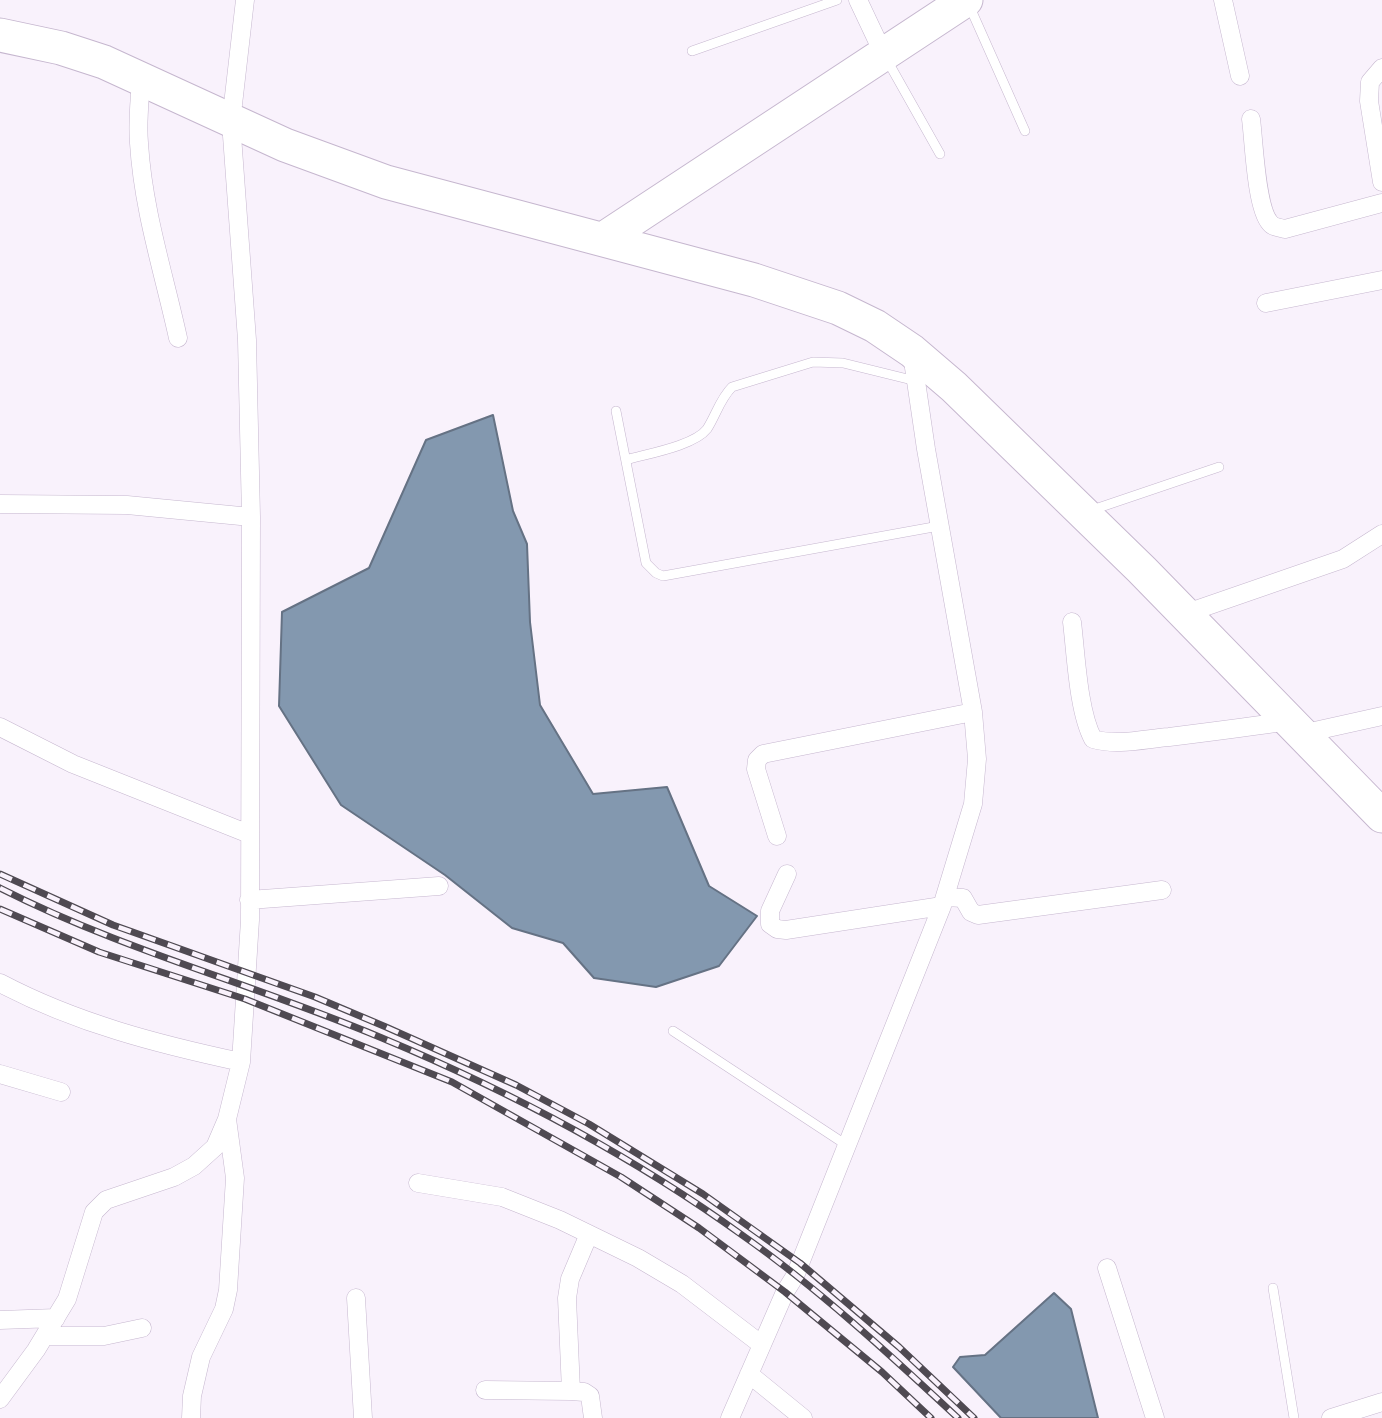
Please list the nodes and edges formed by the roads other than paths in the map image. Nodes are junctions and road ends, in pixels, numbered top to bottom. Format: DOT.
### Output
graph roads {
  1 [pos="245,0"];
  2 [pos="837,0"];
  3 [pos="858,0"];
  4 [pos="966,0"];
  5 [pos="1223,0"];
  6 [pos="0,35"];
  7 [pos="692,51"];
  8 [pos="883,53"];
  9 [pos="1382,68"];
  10 [pos="1240,76"];
  11 [pos="141,78"];
  12 [pos="1251,119"];
  13 [pos="231,122"];
  14 [pos="1025,131"];
  15 [pos="940,154"];
  16 [pos="1382,182"];
  17 [pos="1382,204"];
  18 [pos="603,239"];
  19 [pos="1382,280"];
  20 [pos="1266,303"];
  21 [pos="178,338"];
  22 [pos="914,366"];
  23 [pos="616,411"];
  24 [pos="626,460"];
  25 [pos="1219,467"];
  26 [pos="0,504"];
  27 [pos="1084,512"];
  28 [pos="251,517"];
  29 [pos="939,526"];
  30 [pos="1382,534"];
  31 [pos="1184,614"];
  32 [pos="1072,622"];
  33 [pos="973,712"];
  34 [pos="1382,716"];
  35 [pos="0,727"];
  36 [pos="1295,727"];
  37 [pos="1382,816"];
  38 [pos="249,834"];
  39 [pos="778,836"];
  40 [pos="787,874"];
  41 [pos="439,886"];
  42 [pos="1162,890"];
  43 [pos="249,900"];
  44 [pos="944,902"];
  45 [pos="0,983"];
  46 [pos="673,1031"];
  47 [pos="241,1062"];
  48 [pos="0,1074"];
  49 [pos="61,1092"];
  50 [pos="227,1119"];
  51 [pos="848,1146"];
  52 [pos="418,1184"];
  53 [pos="589,1234"];
  54 [pos="1107,1268"];
  55 [pos="1273,1288"];
  56 [pos="355,1298"];
  57 [pos="56,1318"];
  58 [pos="0,1320"];
  59 [pos="142,1328"];
  60 [pos="46,1336"];
  61 [pos="762,1345"];
  62 [pos="749,1374"];
  63 [pos="485,1390"];
  64 [pos="571,1391"];
  65 [pos="0,1399"];
  66 [pos="1382,1402"];
  67 [pos="191,1418"];
  68 [pos="363,1418"];
  69 [pos="593,1418"];
  70 [pos="730,1418"];
  71 [pos="803,1418"];
  72 [pos="1155,1418"];
  73 [pos="1294,1418"];
  74 [pos="1331,1418"];
  1 -- 13 [label="street"];
  2 -- 7 [label="lane"];
  3 -- 8 [label="street"];
  4 -- 8 [label="highway"];
  4 -- 14 [label="lane"];
  5 -- 10 [label="street"];
  6 -- 11 [label="highway"];
  8 -- 15 [label="lane"];
  8 -- 18 [label="highway"];
  9 -- 16 [label="street"];
  11 -- 13 [label="highway"];
  11 -- 21 [label="street"];
  12 -- 17 [label="street"];
  13 -- 18 [label="highway"];
  13 -- 28 [label="street"];
  18 -- 22 [label="highway"];
  19 -- 20 [label="street"];
  22 -- 24 [label="lane"];
  22 -- 27 [label="highway"];
  22 -- 29 [label="street"];
  23 -- 24 [label="lane"];
  24 -- 29 [label="lane"];
  25 -- 27 [label="lane"];
  26 -- 28 [label="street"];
  27 -- 31 [label="highway"];
  28 -- 38 [label="street"];
  29 -- 33 [label="street"];
  30 -- 31 [label="street"];
  31 -- 36 [label="highway"];
  32 -- 36 [label="street"];
  33 -- 39 [label="street"];
  33 -- 44 [label="street"];
  34 -- 36 [label="street"];
  35 -- 38 [label="street"];
  36 -- 37 [label="highway"];
  38 -- 43 [label="street"];
  40 -- 44 [label="street"];
  41 -- 43 [label="street"];
  42 -- 44 [label="street"];
  43 -- 47 [label="street"];
  44 -- 51 [label="street"];
  45 -- 47 [label="street"];
  46 -- 51 [label="lane"];
  47 -- 50 [label="street"];
  48 -- 49 [label="street"];
  50 -- 57 [label="street"];
  50 -- 67 [label="street"];
  51 -- 61 [label="street"];
  52 -- 53 [label="street"];
  53 -- 61 [label="street"];
  53 -- 64 [label="street"];
  54 -- 72 [label="street"];
  55 -- 73 [label="lane"];
  56 -- 68 [label="street"];
  57 -- 58 [label="street"];
  57 -- 60 [label="street"];
  59 -- 60 [label="street"];
  60 -- 65 [label="street"];
  61 -- 62 [label="street"];
  62 -- 70 [label="street"];
  62 -- 71 [label="street"];
  63 -- 64 [label="street"];
  64 -- 69 [label="street"];
  66 -- 74 [label="street"];
}
